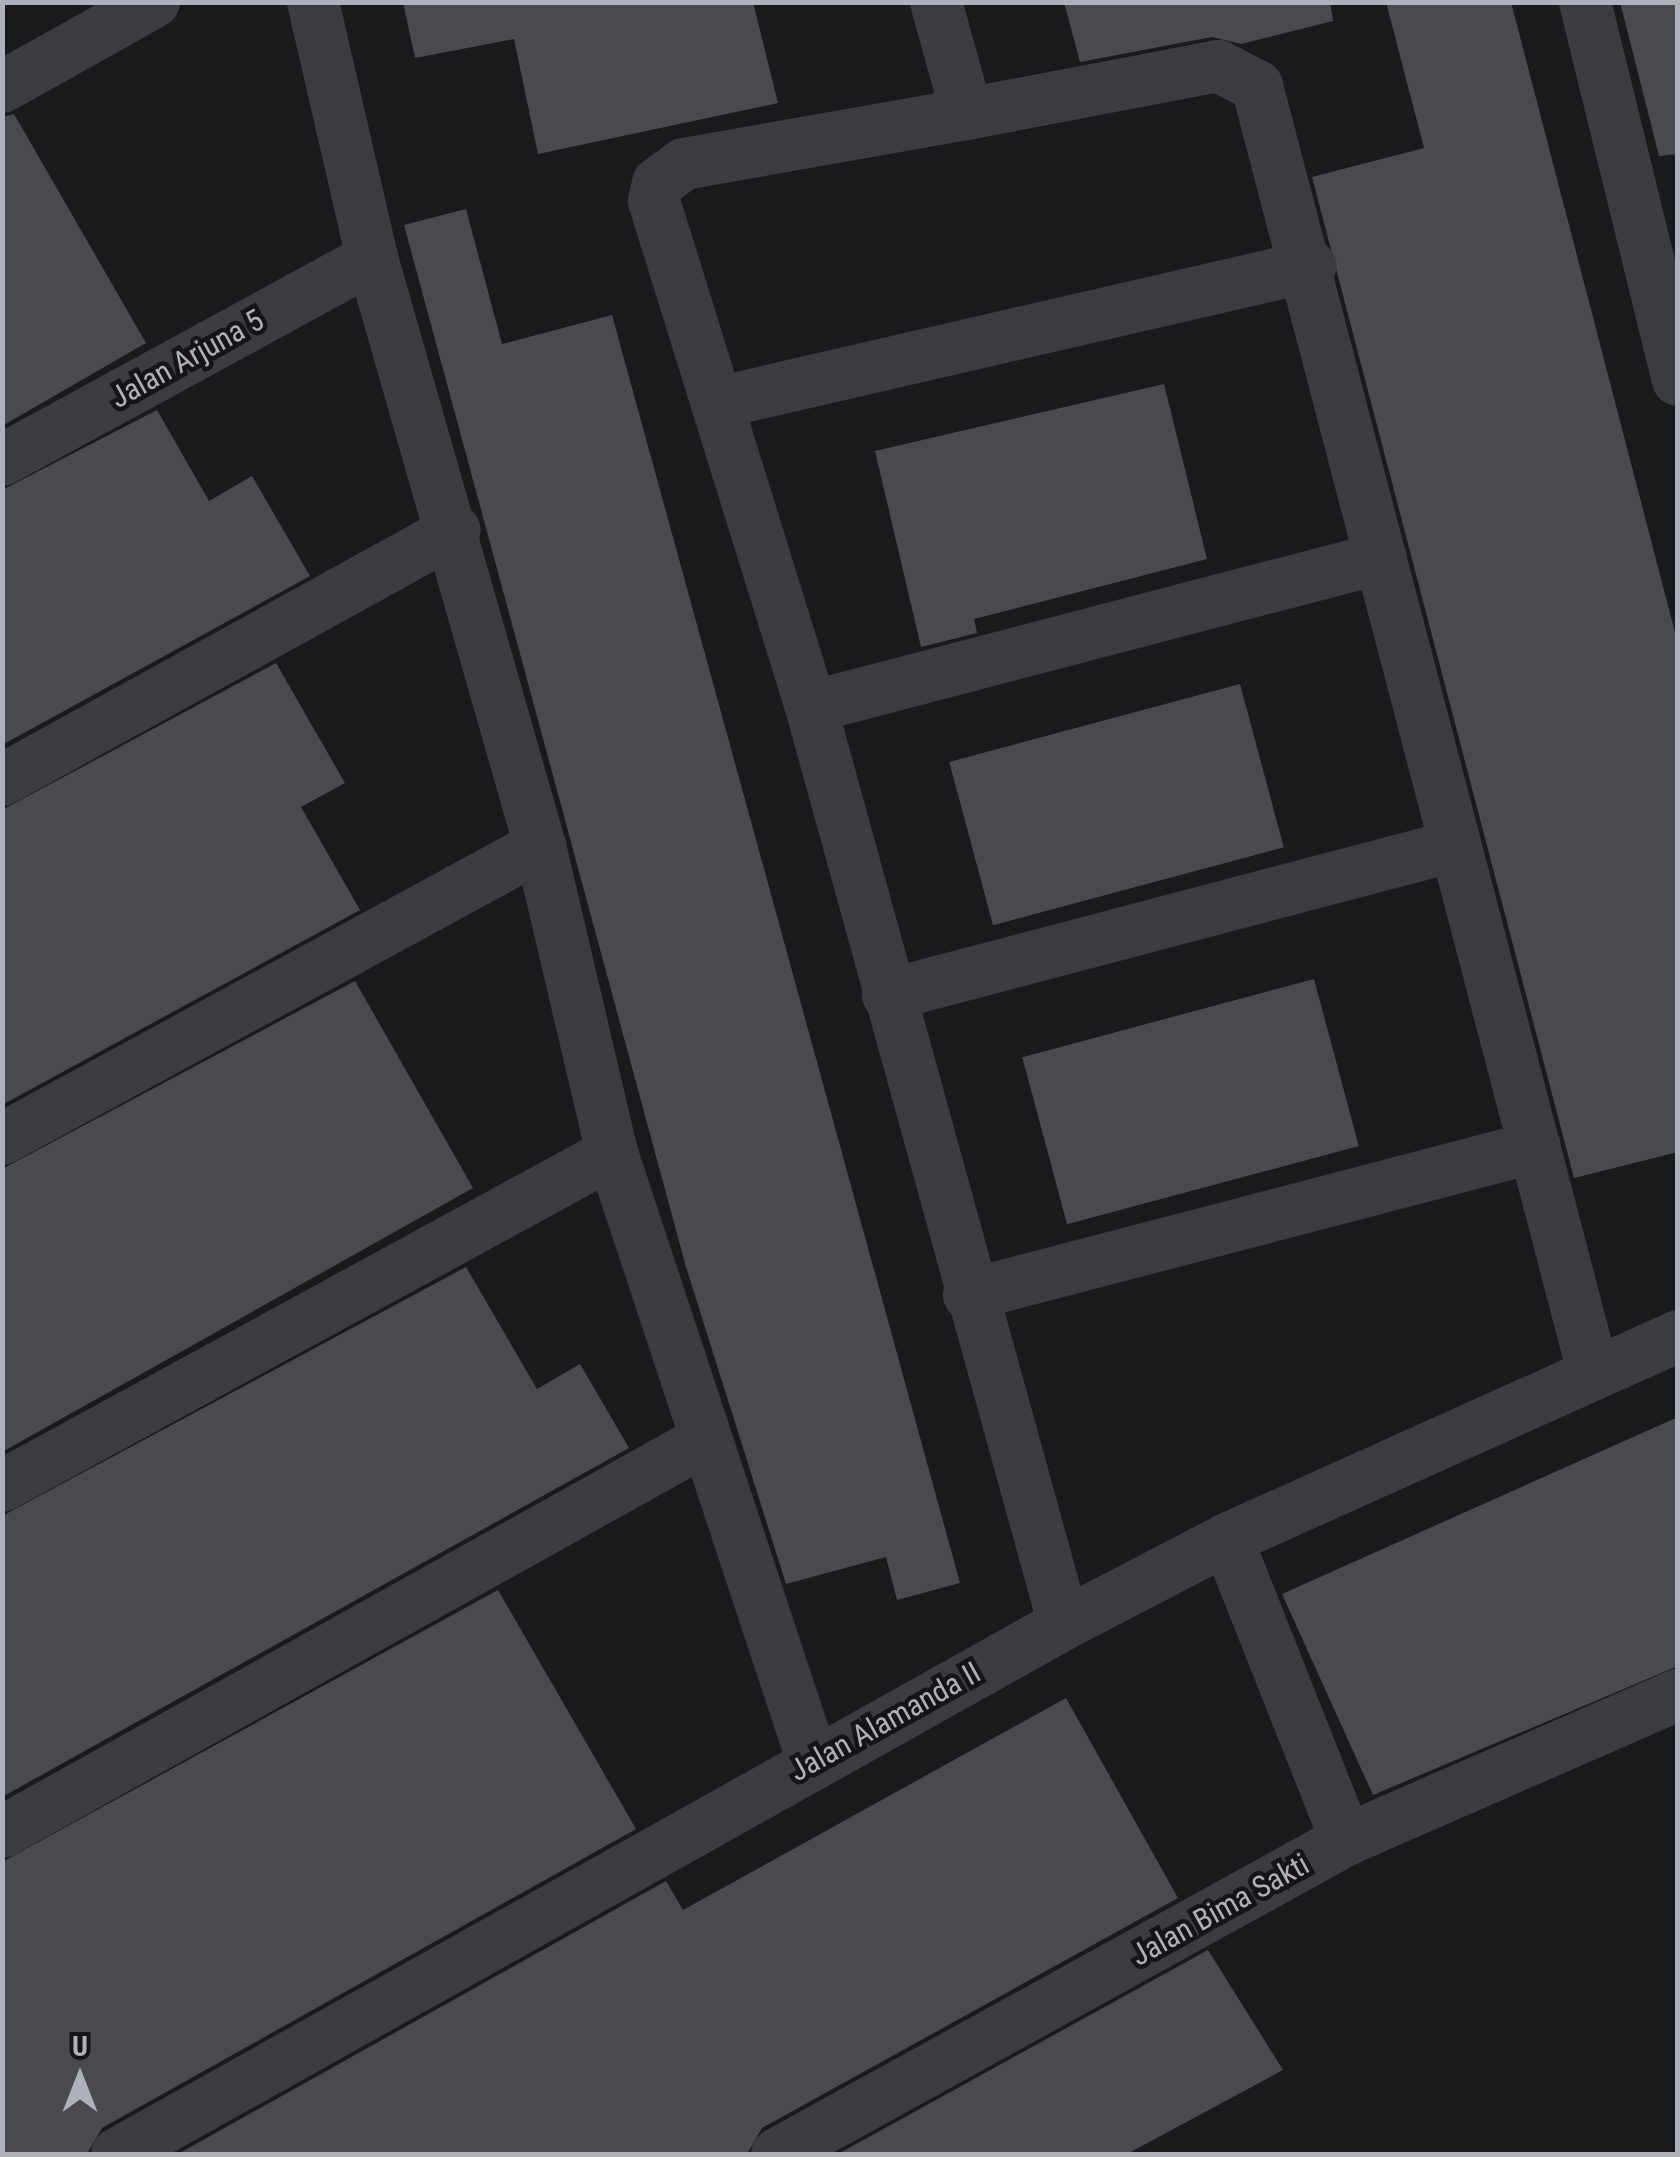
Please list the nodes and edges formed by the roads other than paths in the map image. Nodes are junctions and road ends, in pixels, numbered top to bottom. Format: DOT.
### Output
graph roads {
  1 [pos="154,2"];
  2 [pos="313,2"];
  3 [pos="936,2"];
  4 [pos="1586,2"];
  5 [pos="2,88"];
  6 [pos="968,114"];
  7 [pos="372,258"];
  8 [pos="1312,266"];
  9 [pos="1678,380"];
  10 [pos="722,402"];
  11 [pos="2,460"];
  12 [pos="455,530"];
  13 [pos="1381,558"];
  14 [pos="811,707"];
  15 [pos="2,780"];
  16 [pos="540,846"];
  17 [pos="1454,846"];
  18 [pos="888,995"];
  19 [pos="2,1139"];
  20 [pos="1534,1147"];
  21 [pos="612,1153"];
  22 [pos="968,1295"];
  23 [pos="1678,1336"];
  24 [pos="1593,1372"];
  25 [pos="705,1440"];
  26 [pos="2,1486"];
  27 [pos="1226,1539"];
  28 [pos="1064,1624"];
  29 [pos="1678,1695"];
  30 [pos="813,1762"];
  31 [pos="2,1832"];
  32 [pos="1346,1840"];
  33 [pos="116,2154"];
  34 [pos="777,2154"];
  1 -- 5 [label="street"];
  2 -- 7 [label="street"];
  3 -- 6 [label="street"];
  4 -- 9 [label="street"];
  6 -- 8 [label="street"];
  6 -- 10 [label="street"];
  7 -- 11 [label="street, Jalan Arjuna 5"];
  7 -- 12 [label="street"];
  8 -- 10 [label="street"];
  8 -- 13 [label="street"];
  10 -- 14 [label="street"];
  12 -- 15 [label="street"];
  12 -- 16 [label="street"];
  13 -- 14 [label="street"];
  13 -- 17 [label="street"];
  14 -- 18 [label="street"];
  16 -- 19 [label="street"];
  16 -- 21 [label="street"];
  17 -- 18 [label="street"];
  17 -- 20 [label="street"];
  18 -- 22 [label="street"];
  20 -- 22 [label="street"];
  20 -- 24 [label="street"];
  21 -- 25 [label="street"];
  21 -- 26 [label="street"];
  22 -- 28 [label="street"];
  23 -- 24 [label="street, Jalan Alamanda II"];
  24 -- 27 [label="street, Jalan Alamanda II"];
  25 -- 30 [label="street"];
  25 -- 31 [label="street"];
  27 -- 28 [label="street, Jalan Alamanda II"];
  27 -- 32 [label="street"];
  28 -- 30 [label="street, Jalan Alamanda II"];
  29 -- 32 [label="street, Jalan Bima Sakti"];
  30 -- 33 [label="street, Jalan Alamanda II"];
  32 -- 34 [label="street, Jalan Bima Sakti"];
}
